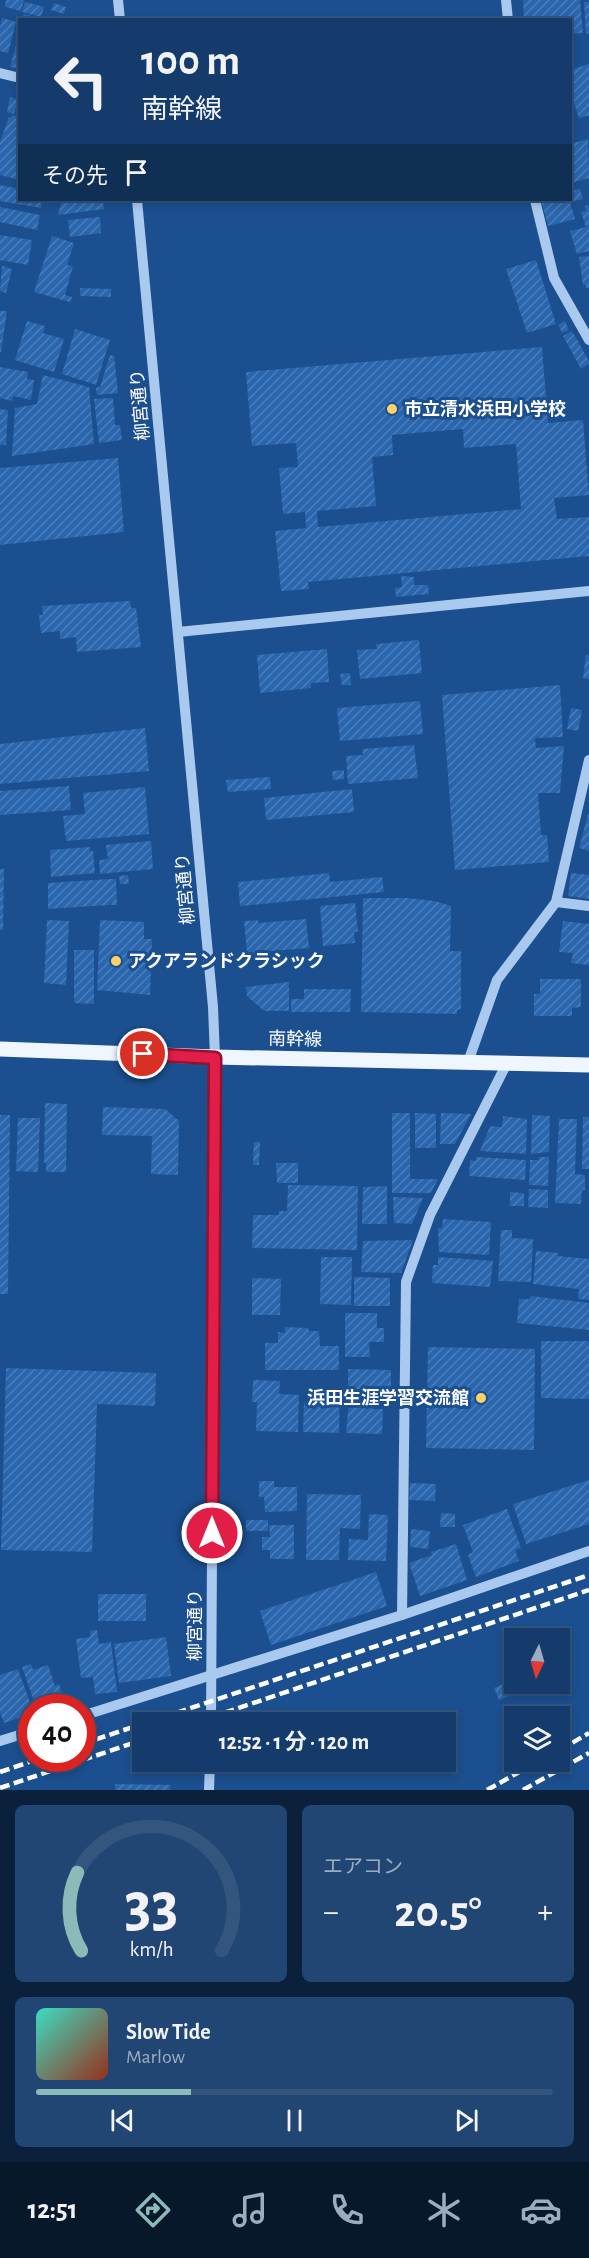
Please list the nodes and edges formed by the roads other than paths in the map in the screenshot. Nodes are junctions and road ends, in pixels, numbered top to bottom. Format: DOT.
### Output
graph roads {
  1 [pos="118,0"];
  2 [pos="506,0"];
  3 [pos="120,18"];
  4 [pos="508,18"];
  5 [pos="0,73"];
  6 [pos="18,78"];
  7 [pos="137,201"];
  8 [pos="535,201"];
  9 [pos="589,340"];
  10 [pos="589,591"];
  11 [pos="178,632"];
  12 [pos="589,760"];
  13 [pos="556,903"];
  14 [pos="589,906"];
  15 [pos="0,1048"];
  16 [pos="215,1058"];
  17 [pos="468,1062"];
  18 [pos="507,1063"];
  19 [pos="589,1065"];
  20 [pos="589,1551"];
  21 [pos="402,1615"];
  22 [pos="211,1676"];
  23 [pos="96,1712"];
  24 [pos="211,1712"];
  25 [pos="18,1735"];
  26 [pos="0,1741"];
  27 [pos="210,1772"];
  28 [pos="209,1790"];
  1 -- 3 [label="street"];
  2 -- 4 [label="street"];
  5 -- 6 [label="street"];
  7 -- 11 [label="street, 柳宮通り"];
  8 -- 9 [label="street"];
  10 -- 11 [label="street"];
  11 -- 16 [label="street, 柳宮通り"];
  12 -- 13 [label="street"];
  13 -- 14 [label="street"];
  13 -- 17 [label="street"];
  15 -- 16 [label="main road, 南幹線"];
  16 -- 17 [label="main road, 南幹線"];
  16 -- 22 [label="street, 柳宮通り"];
  17 -- 18 [label="main road, 南幹線"];
  18 -- 19 [label="main road, 南幹線"];
  18 -- 21 [label="street"];
  20 -- 21 [label="street"];
  21 -- 22 [label="street"];
  22 -- 23 [label="street"];
  22 -- 24 [label="street, 柳宮通り"];
  25 -- 26 [label="street"];
  27 -- 28 [label="street"];
}
